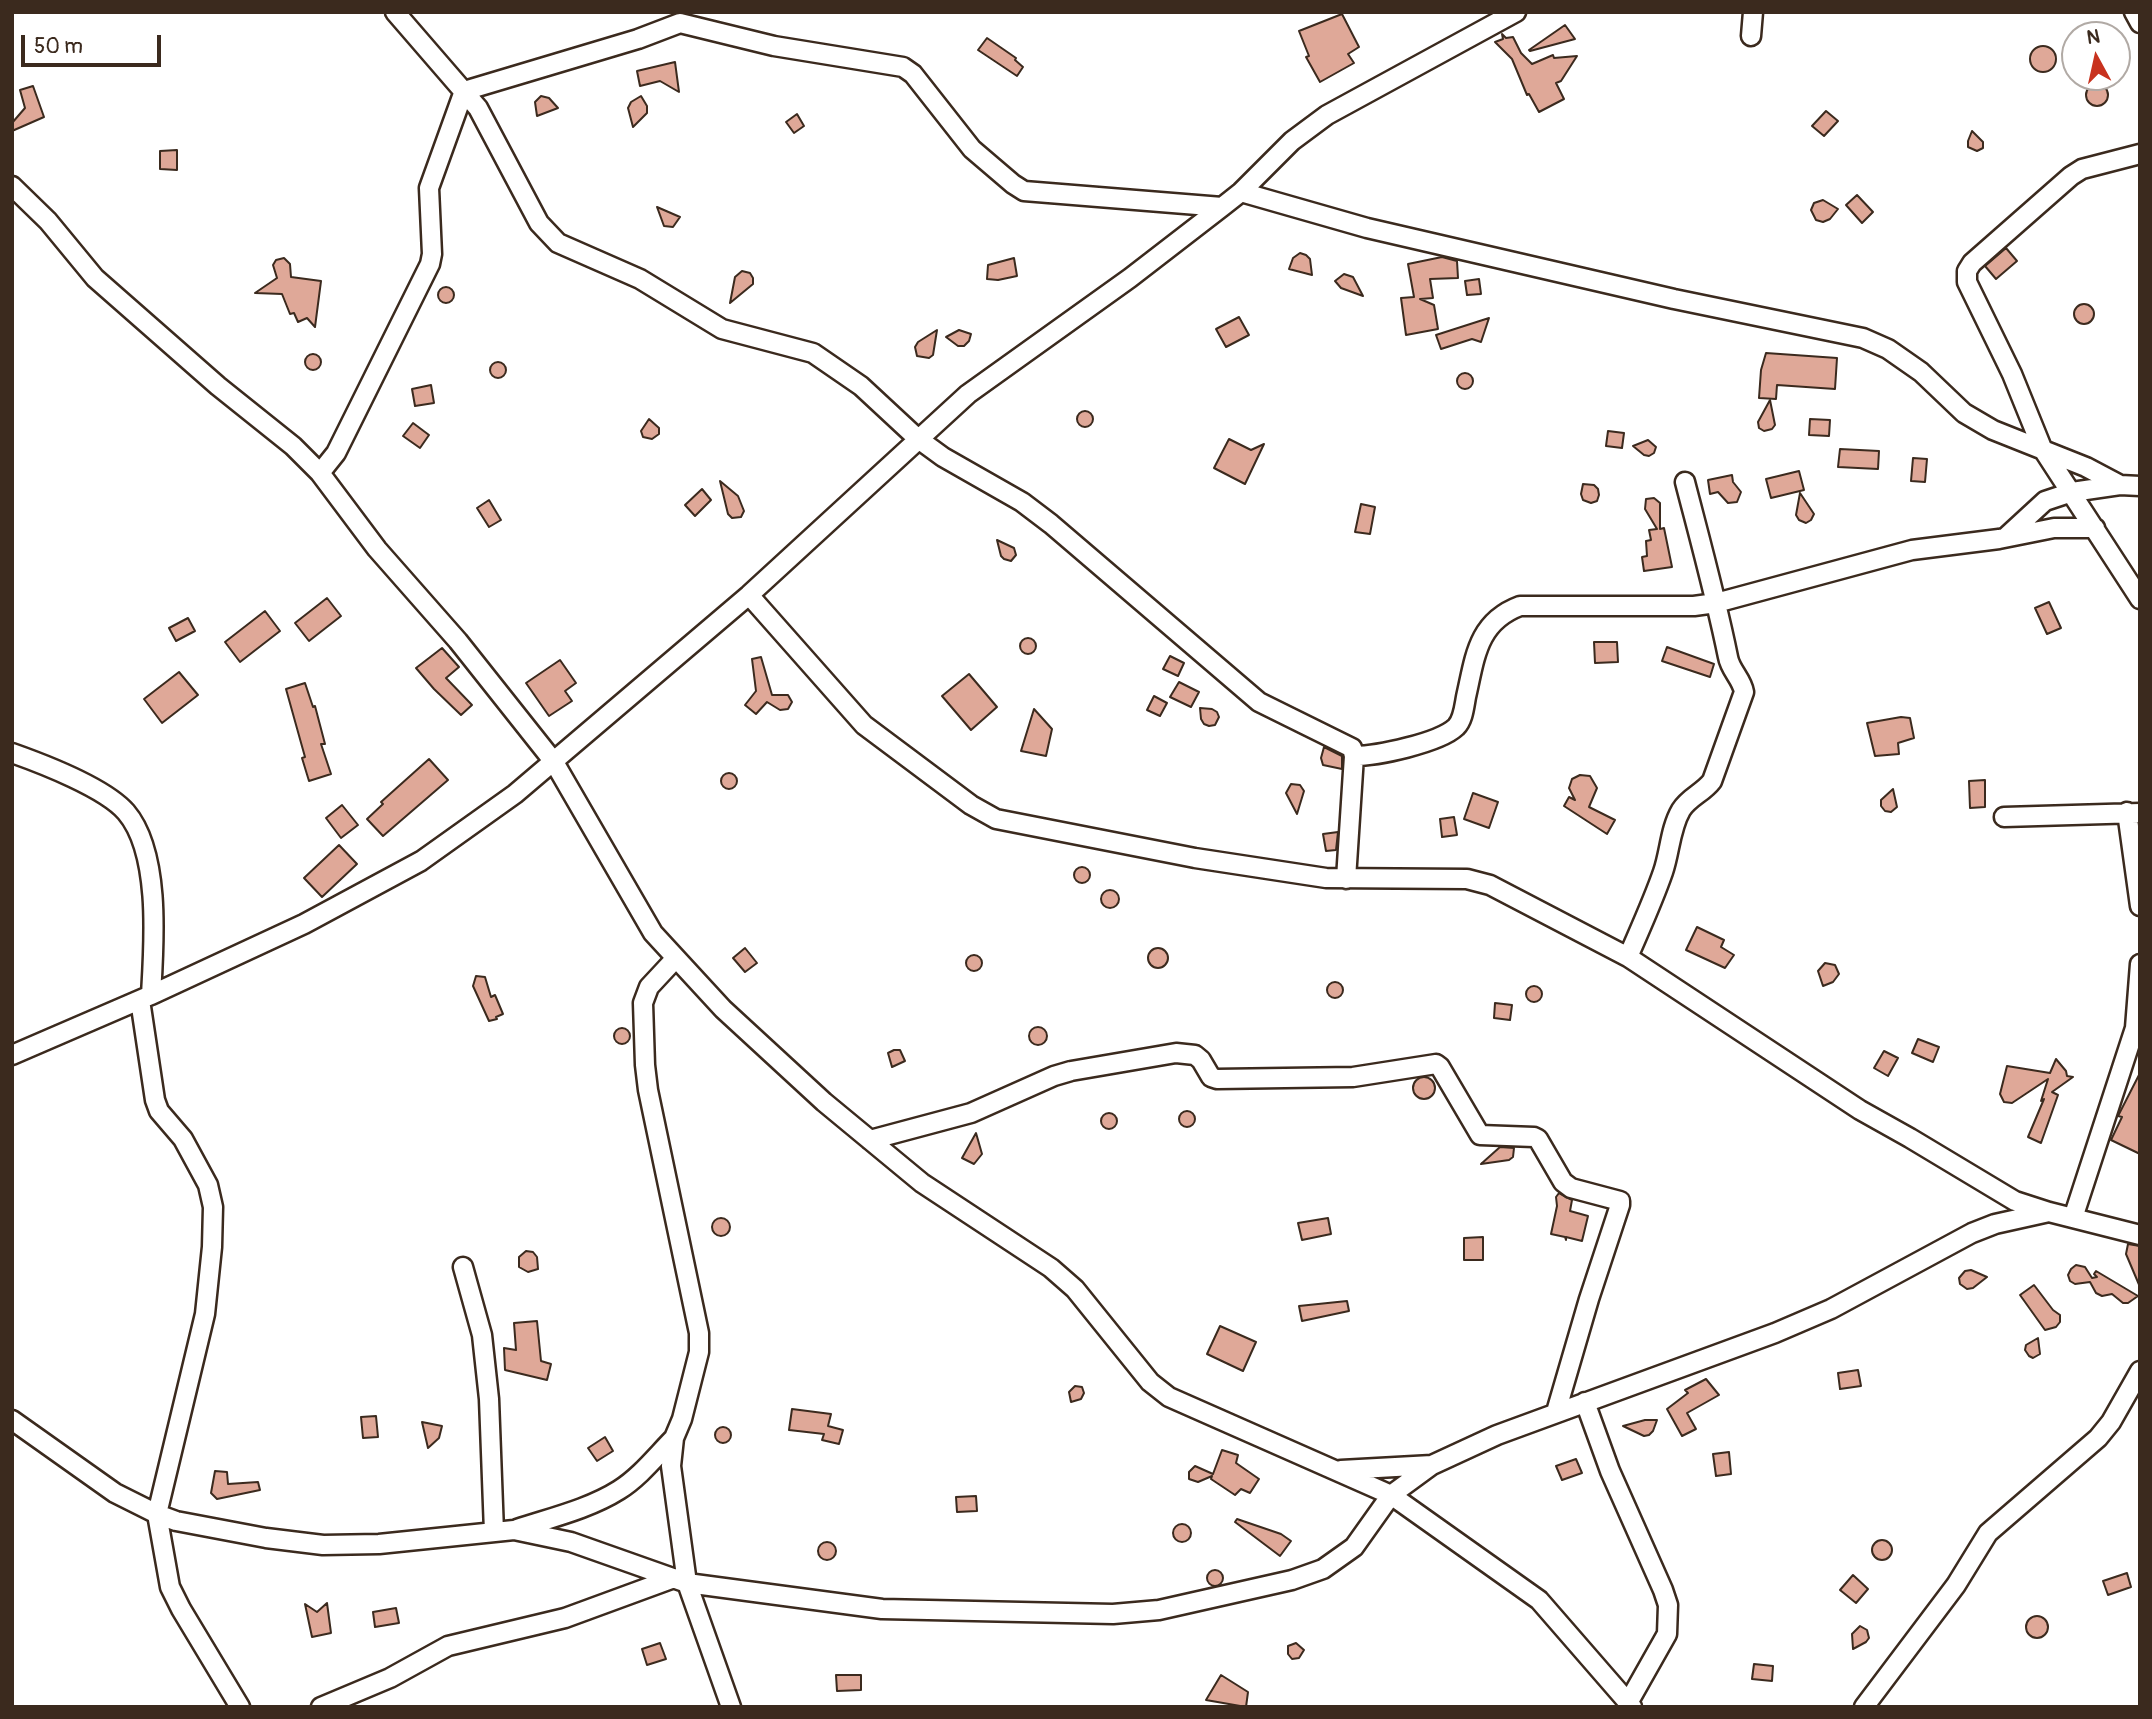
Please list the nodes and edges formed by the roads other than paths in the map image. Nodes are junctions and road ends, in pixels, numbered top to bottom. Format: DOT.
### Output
graph roads {
  1 [pos="395,12"];
  2 [pos="1516,12"];
  3 [pos="1754,12"];
  4 [pos="2134,12"];
  5 [pos="2140,23"];
  6 [pos="1751,36"];
  7 [pos="464,91"];
  8 [pos="2140,154"];
  9 [pos="12,186"];
  10 [pos="1241,192"];
  11 [pos="1222,207"];
  12 [pos="917,438"];
  13 [pos="2042,448"];
  14 [pos="320,473"];
  15 [pos="1685,482"];
  16 [pos="2120,485"];
  17 [pos="2140,486"];
  18 [pos="2072,492"];
  19 [pos="2095,528"];
  20 [pos="2007,536"];
  21 [pos="749,595"];
  22 [pos="2140,599"];
  23 [pos="1716,603"];
  24 [pos="12,753"];
  25 [pos="1354,756"];
  26 [pos="554,762"];
  27 [pos="2133,813"];
  28 [pos="2004,817"];
  29 [pos="1346,878"];
  30 [pos="2140,906"];
  31 [pos="1628,957"];
  32 [pos="676,958"];
  33 [pos="2140,964"];
  34 [pos="146,997"];
  35 [pos="12,1055"];
  36 [pos="870,1140"];
  37 [pos="2049,1212"];
  38 [pos="2073,1218"];
  39 [pos="2140,1235"];
  40 [pos="463,1267"];
  41 [pos="2140,1371"];
  42 [pos="1585,1402"];
  43 [pos="1556,1412"];
  44 [pos="12,1420"];
  45 [pos="674,1438"];
  46 [pos="1432,1465"];
  47 [pos="1338,1470"];
  48 [pos="1391,1495"];
  49 [pos="157,1514"];
  50 [pos="514,1530"];
  51 [pos="495,1532"];
  52 [pos="680,1580"];
  53 [pos="1630,1705"];
  54 [pos="240,1707"];
  55 [pos="321,1707"];
  56 [pos="731,1707"];
  57 [pos="1864,1707"];
  1 -- 7 [label="street"];
  2 -- 10 [label="street"];
  3 -- 6 [label="street"];
  4 -- 5 [label="street"];
  7 -- 11 [label="street"];
  7 -- 12 [label="street"];
  7 -- 14 [label="street"];
  8 -- 13 [label="street"];
  9 -- 14 [label="street"];
  10 -- 11 [label="street"];
  10 -- 13 [label="street"];
  11 -- 12 [label="street"];
  12 -- 21 [label="street"];
  12 -- 25 [label="street"];
  13 -- 16 [label="street"];
  13 -- 18 [label="street"];
  14 -- 26 [label="street"];
  15 -- 23 [label="street"];
  16 -- 17 [label="street"];
  16 -- 18 [label="street"];
  18 -- 19 [label="street"];
  18 -- 20 [label="street"];
  19 -- 20 [label="street"];
  19 -- 22 [label="street"];
  20 -- 23 [label="street"];
  21 -- 26 [label="street"];
  21 -- 29 [label="street"];
  23 -- 25 [label="street"];
  23 -- 31 [label="street"];
  24 -- 34 [label="street"];
  25 -- 29 [label="street"];
  26 -- 32 [label="street"];
  26 -- 34 [label="street"];
  27 -- 28 [label="street"];
  27 -- 30 [label="street"];
  29 -- 31 [label="street"];
  31 -- 37 [label="street"];
  32 -- 36 [label="street"];
  32 -- 45 [label="street"];
  33 -- 38 [label="street"];
  34 -- 35 [label="street"];
  34 -- 49 [label="street"];
  36 -- 43 [label="street"];
  36 -- 47 [label="street"];
  37 -- 38 [label="street"];
  37 -- 42 [label="street"];
  38 -- 39 [label="street"];
  40 -- 51 [label="street"];
  41 -- 57 [label="street"];
  42 -- 43 [label="street"];
  42 -- 53 [label="street"];
  43 -- 46 [label="street"];
  44 -- 49 [label="street"];
  45 -- 50 [label="street"];
  45 -- 52 [label="street"];
  46 -- 47 [label="street"];
  46 -- 48 [label="street"];
  47 -- 48 [label="street"];
  48 -- 52 [label="street"];
  48 -- 53 [label="street"];
  49 -- 51 [label="street"];
  49 -- 54 [label="street"];
  50 -- 51 [label="street"];
  50 -- 52 [label="street"];
  52 -- 55 [label="street"];
  52 -- 56 [label="street"];
}
